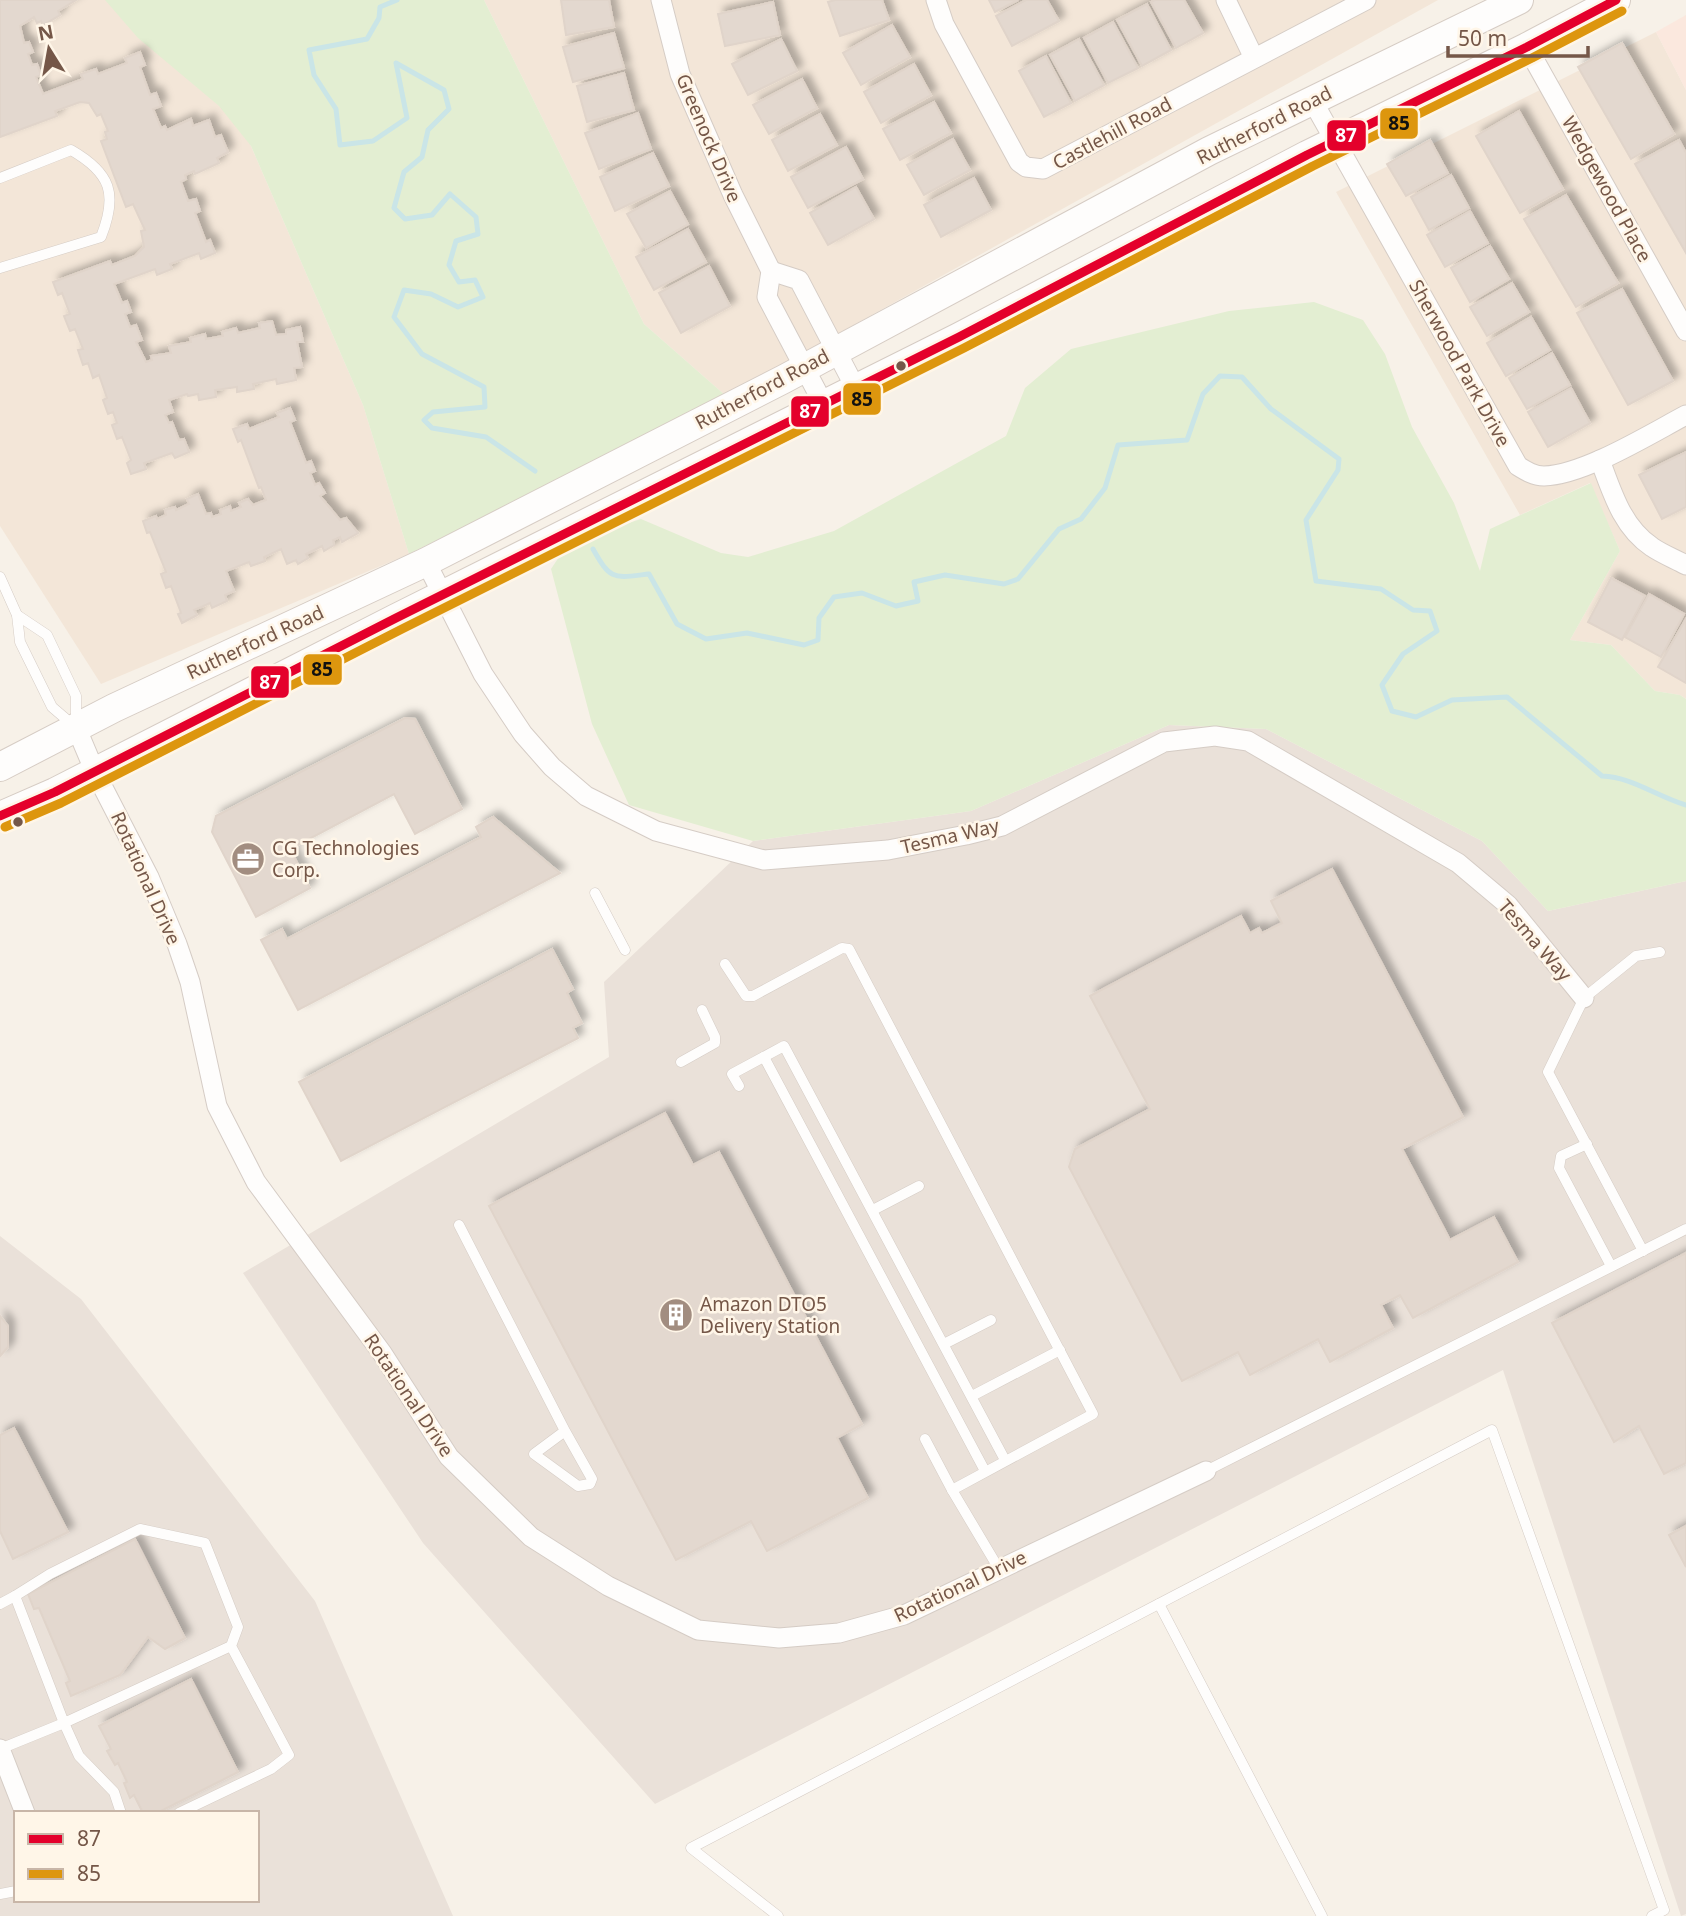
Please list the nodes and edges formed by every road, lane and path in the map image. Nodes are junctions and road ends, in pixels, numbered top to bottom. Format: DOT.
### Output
graph roads {
  1 [pos="662,0"];
  2 [pos="936,0"];
  3 [pos="1226,0"];
  4 [pos="1366,0"];
  5 [pos="1520,0"];
  6 [pos="1616,0"];
  7 [pos="1527,47"];
  8 [pos="1254,58"];
  9 [pos="1312,100"];
  10 [pos="1334,142"];
  11 [pos="0,178"];
  12 [pos="0,268"];
  13 [pos="771,271"];
  14 [pos="1686,331"];
  15 [pos="836,351"];
  16 [pos="804,368"];
  17 [pos="856,389"];
  18 [pos="824,405"];
  19 [pos="1686,415"];
  20 [pos="1600,460"];
  21 [pos="426,562"];
  22 [pos="1686,565"];
  23 [pos="0,577"];
  24 [pos="443,595"];
  25 [pos="17,615"];
  26 [pos="76,727"];
  27 [pos="0,767"];
  28 [pos="95,772"];
  29 [pos="0,816"];
  30 [pos="595,893"];
  31 [pos="625,950"];
  32 [pos="1660,952"];
  33 [pos="724,964"];
  34 [pos="1584,998"];
  35 [pos="702,1010"];
  36 [pos="764,1057"];
  37 [pos="681,1062"];
  38 [pos="739,1086"];
  39 [pos="1587,1144"];
  40 [pos="919,1186"];
  41 [pos="873,1210"];
  42 [pos="459,1225"];
  43 [pos="1686,1229"];
  44 [pos="1643,1251"];
  45 [pos="1611,1266"];
  46 [pos="991,1320"];
  47 [pos="944,1345"];
  48 [pos="1060,1350"];
  49 [pos="972,1396"];
  50 [pos="565,1431"];
  51 [pos="925,1439"];
  52 [pos="1006,1460"];
  53 [pos="985,1471"];
  54 [pos="1206,1471"];
  55 [pos="952,1490"];
  56 [pos="999,1569"];
  57 [pos="15,1596"];
  58 [pos="0,1604"];
  59 [pos="1159,1604"];
  60 [pos="231,1646"];
  61 [pos="64,1723"];
  62 [pos="0,1749"];
  63 [pos="24,1811"];
  64 [pos="120,1811"];
  65 [pos="183,1811"];
  66 [pos="778,1916"];
  67 [pos="1322,1916"];
  68 [pos="1652,1916"];
  1 -- 13 [label="street, Greenock Drive"];
  2 -- 8 [label="street, Castlehill Road"];
  3 -- 8 [label="street"];
  4 -- 8 [label="street, Castlehill Road"];
  5 -- 9 [label="main road, Rutherford Road"];
  6 -- 7 [label="main road, Rutherford Road"];
  7 -- 10 [label="main road, Rutherford Road"];
  7 -- 14 [label="street, Wedgewood Place"];
  9 -- 10 [label="street, Sherwood Park Drive"];
  9 -- 15 [label="main road, Rutherford Road"];
  10 -- 17 [label="main road, Rutherford Road"];
  10 -- 20 [label="street, Sherwood Park Drive"];
  11 -- 12 [label="lane"];
  13 -- 15 [label="street"];
  13 -- 16 [label="street, Greenock Drive"];
  15 -- 16 [label="main road, Rutherford Road"];
  15 -- 17 [label="street"];
  16 -- 18 [label="street, Greenock Drive"];
  16 -- 21 [label="main road, Rutherford Road"];
  17 -- 18 [label="main road, Rutherford Road"];
  18 -- 24 [label="main road, Rutherford Road"];
  19 -- 20 [label="street, Sherwood Park Drive"];
  20 -- 22 [label="street"];
  21 -- 24 [label="street, Tesma Way"];
  21 -- 26 [label="main road, Rutherford Road"];
  23 -- 25 [label="lane"];
  24 -- 28 [label="main road, Rutherford Road"];
  24 -- 34 [label="street, Tesma Way"];
  25 -- 26 [label="lane"];
  25 -- 26 [label="lane"];
  26 -- 27 [label="main road, Rutherford Road"];
  26 -- 28 [label="street, Rotational Drive"];
  28 -- 29 [label="main road, Rutherford Road"];
  28 -- 56 [label="street, Rotational Drive"];
  30 -- 31 [label="lane"];
  32 -- 34 [label="lane"];
  33 -- 48 [label="lane"];
  34 -- 39 [label="lane"];
  35 -- 37 [label="lane"];
  36 -- 38 [label="lane"];
  36 -- 41 [label="lane"];
  36 -- 53 [label="lane"];
  39 -- 44 [label="lane"];
  39 -- 45 [label="lane"];
  40 -- 41 [label="lane"];
  41 -- 47 [label="lane"];
  42 -- 50 [label="lane"];
  43 -- 44 [label="lane"];
  44 -- 45 [label="lane"];
  45 -- 54 [label="lane"];
  46 -- 47 [label="lane"];
  47 -- 49 [label="lane"];
  48 -- 49 [label="lane"];
  48 -- 52 [label="lane"];
  49 -- 52 [label="lane"];
  50 -- 50 [label="lane"];
  51 -- 55 [label="lane"];
  52 -- 53 [label="lane"];
  53 -- 55 [label="lane"];
  54 -- 56 [label="street, Rotational Drive"];
  55 -- 56 [label="lane"];
  57 -- 58 [label="lane"];
  57 -- 60 [label="lane"];
  57 -- 61 [label="lane"];
  59 -- 66 [label="lane"];
  59 -- 67 [label="lane"];
  59 -- 68 [label="lane"];
  60 -- 61 [label="lane"];
  60 -- 65 [label="lane"];
  61 -- 62 [label="lane"];
  61 -- 64 [label="lane"];
  62 -- 63 [label="street"];
}
